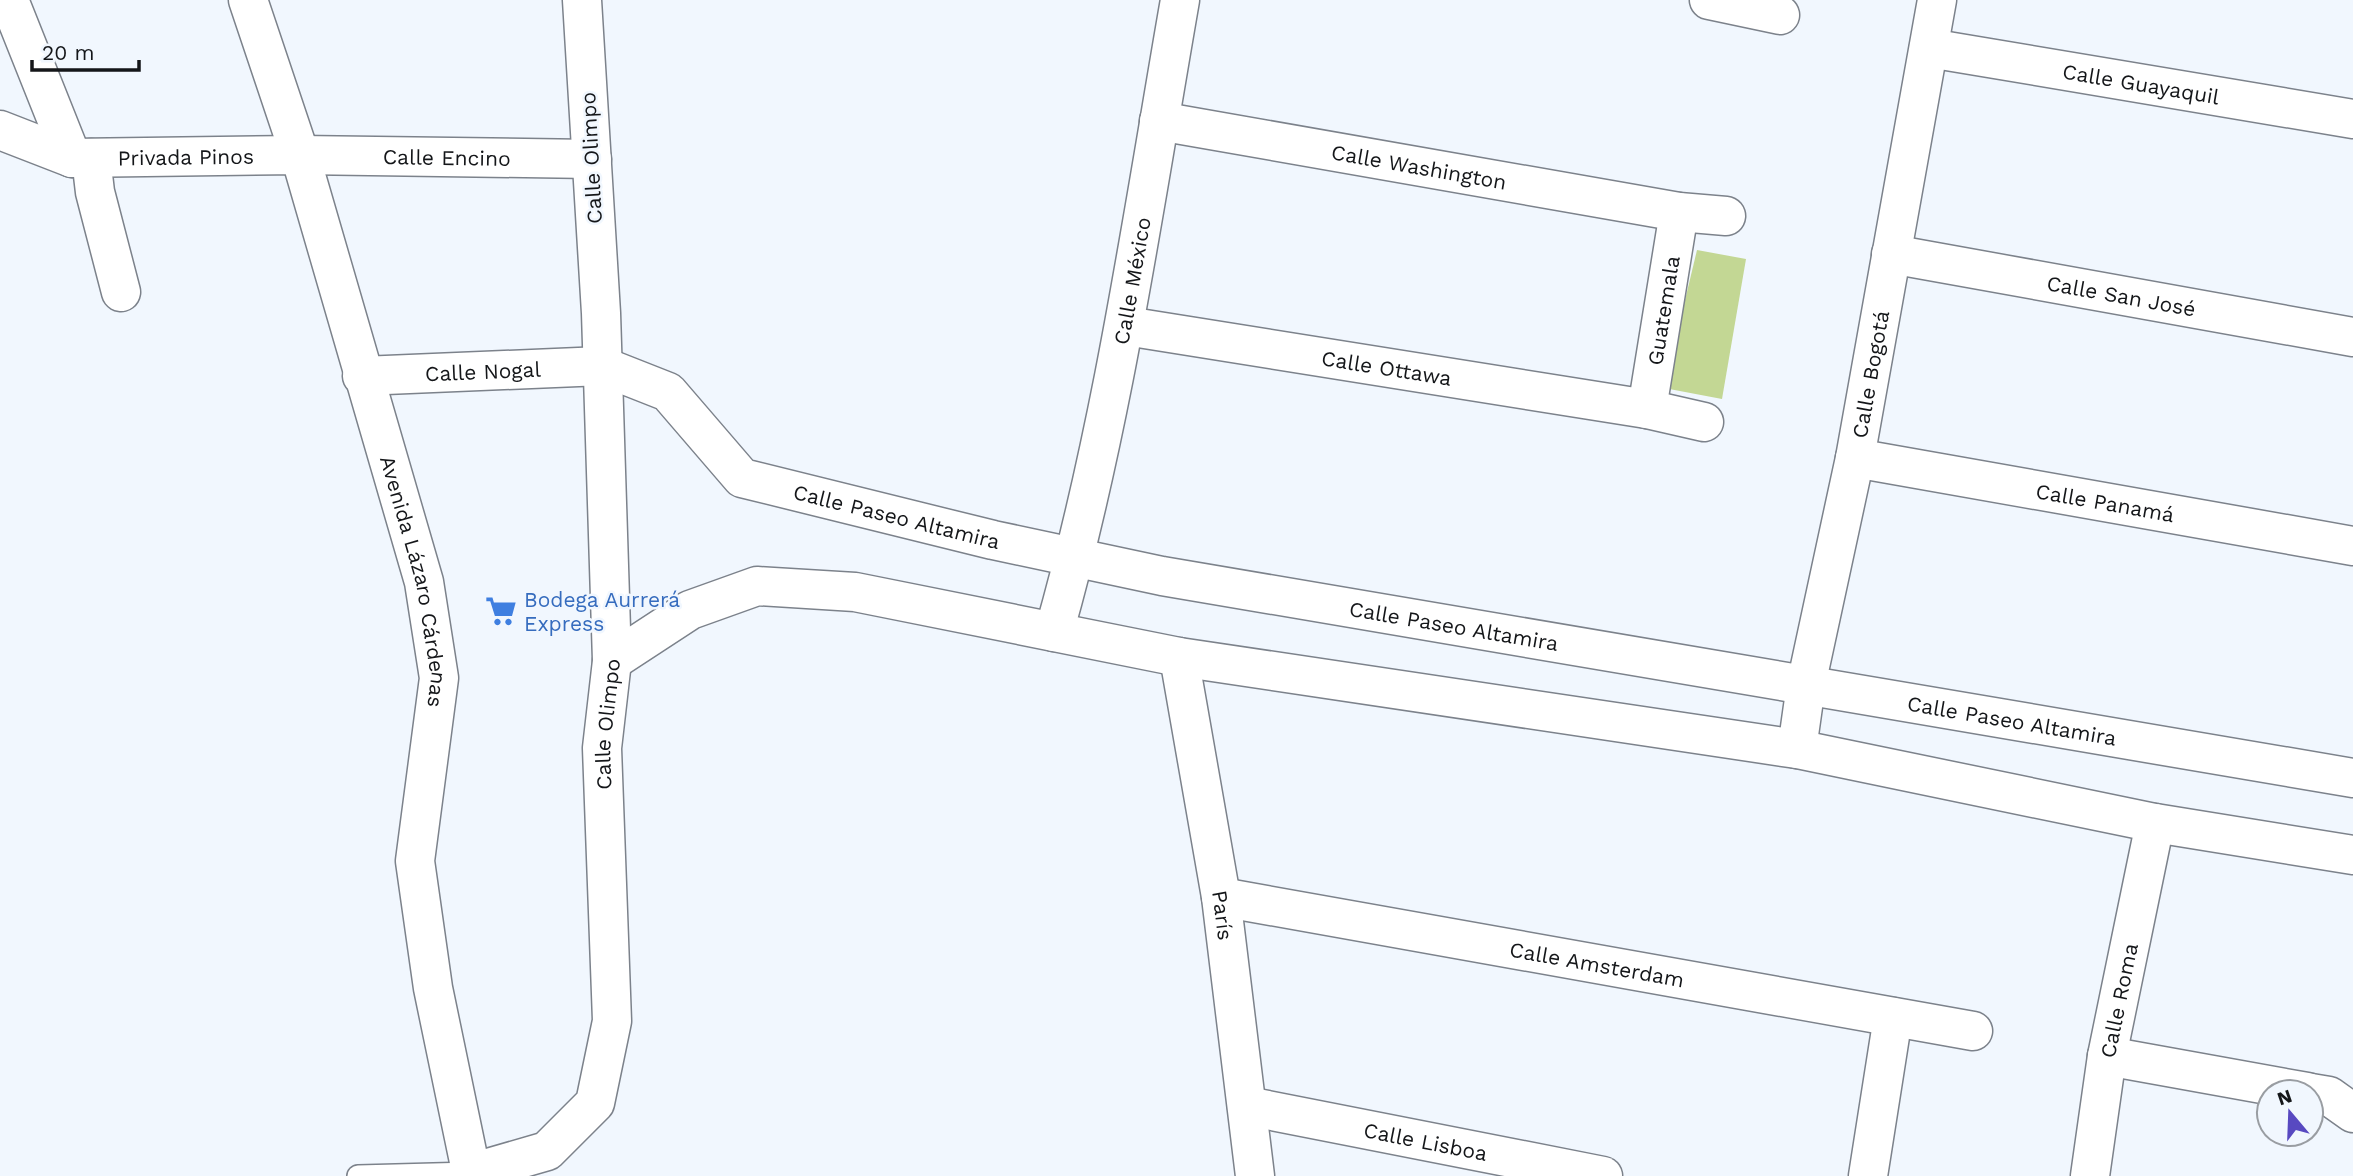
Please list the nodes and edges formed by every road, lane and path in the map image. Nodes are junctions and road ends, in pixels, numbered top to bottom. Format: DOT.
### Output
graph roads {
  1 [pos="9,0"];
  2 [pos="248,0"];
  3 [pos="582,0"];
  4 [pos="1180,0"];
  5 [pos="1713,0"];
  6 [pos="1937,0"];
  7 [pos="1780,15"];
  8 [pos="1929,48"];
  9 [pos="2353,119"];
  10 [pos="1159,121"];
  11 [pos="0,130"];
  12 [pos="300,155"];
  13 [pos="82,158"];
  14 [pos="592,159"];
  15 [pos="1679,212"];
  16 [pos="1726,216"];
  17 [pos="1891,254"];
  18 [pos="121,292"];
  19 [pos="1126,326"];
  20 [pos="2353,337"];
  21 [pos="602,366"];
  22 [pos="362,376"];
  23 [pos="1647,410"];
  24 [pos="1704,422"];
  25 [pos="1856,458"];
  26 [pos="2353,547"];
  27 [pos="1075,559"];
  28 [pos="1054,632"];
  29 [pos="1180,657"];
  30 [pos="612,662"];
  31 [pos="1806,685"];
  32 [pos="1797,750"];
  33 [pos="2353,778"];
  34 [pos="2155,824"];
  35 [pos="2353,855"];
  36 [pos="1221,897"];
  37 [pos="1893,1017"];
  38 [pos="1973,1031"];
  39 [pos="2106,1056"];
  40 [pos="2255,1082"];
  41 [pos="2325,1095"];
  42 [pos="1247,1106"];
  43 [pos="2353,1113"];
  44 [pos="472,1174"];
  45 [pos="358,1176"];
  46 [pos="1255,1176"];
  47 [pos="1603,1176"];
  48 [pos="1868,1176"];
  49 [pos="2090,1176"];
  1 -- 13 [label="street"];
  2 -- 12 [label="street, Avenida Lázaro Cárdenas"];
  3 -- 14 [label="street, Calle Olimpo"];
  4 -- 10 [label="street, Calle México"];
  5 -- 7 [label="street"];
  6 -- 8 [label="street, Calle Bogotá"];
  8 -- 9 [label="street, Calle Guayaquil"];
  8 -- 17 [label="street, Calle Bogotá"];
  10 -- 15 [label="street, Calle Washington"];
  10 -- 19 [label="street, Calle México"];
  11 -- 13 [label="street"];
  12 -- 13 [label="street, Privada Pinos"];
  12 -- 14 [label="street, Calle Encino"];
  12 -- 22 [label="street, Avenida Lázaro Cárdenas"];
  13 -- 18 [label="street"];
  14 -- 21 [label="street, Calle Olimpo"];
  15 -- 16 [label="street, Calle Washington"];
  15 -- 23 [label="street, Guatemala"];
  17 -- 20 [label="street, Calle San José"];
  17 -- 25 [label="street, Calle Bogotá"];
  19 -- 23 [label="street, Calle Ottawa"];
  19 -- 27 [label="street, Calle México"];
  21 -- 22 [label="street, Calle Nogal"];
  21 -- 27 [label="street, Calle Paseo Altamira"];
  21 -- 30 [label="street, Calle Olimpo"];
  22 -- 44 [label="street, Avenida Lázaro Cárdenas"];
  23 -- 24 [label="street, Calle Ottawa"];
  25 -- 26 [label="street, Calle Panamá"];
  25 -- 31 [label="street, Calle Bogotá"];
  27 -- 28 [label="street, Calle México"];
  27 -- 31 [label="street, Calle Paseo Altamira"];
  28 -- 29 [label="street"];
  28 -- 30 [label="street"];
  29 -- 32 [label="street"];
  29 -- 36 [label="street, París"];
  30 -- 44 [label="street, Calle Olimpo"];
  31 -- 32 [label="street, Calle Bogotá"];
  31 -- 33 [label="street, Calle Paseo Altamira"];
  32 -- 34 [label="street"];
  34 -- 35 [label="street"];
  34 -- 39 [label="street, Calle Roma"];
  36 -- 37 [label="street, Calle Amsterdam"];
  36 -- 42 [label="street, París"];
  37 -- 38 [label="street, Calle Amsterdam"];
  37 -- 48 [label="street"];
  39 -- 40 [label="street"];
  39 -- 49 [label="street, Calle Roma"];
  41 -- 43 [label="street"];
  42 -- 46 [label="street, París"];
  42 -- 47 [label="street, Calle Lisboa"];
  44 -- 45 [label="lane, Calle Olimpo"];
}
